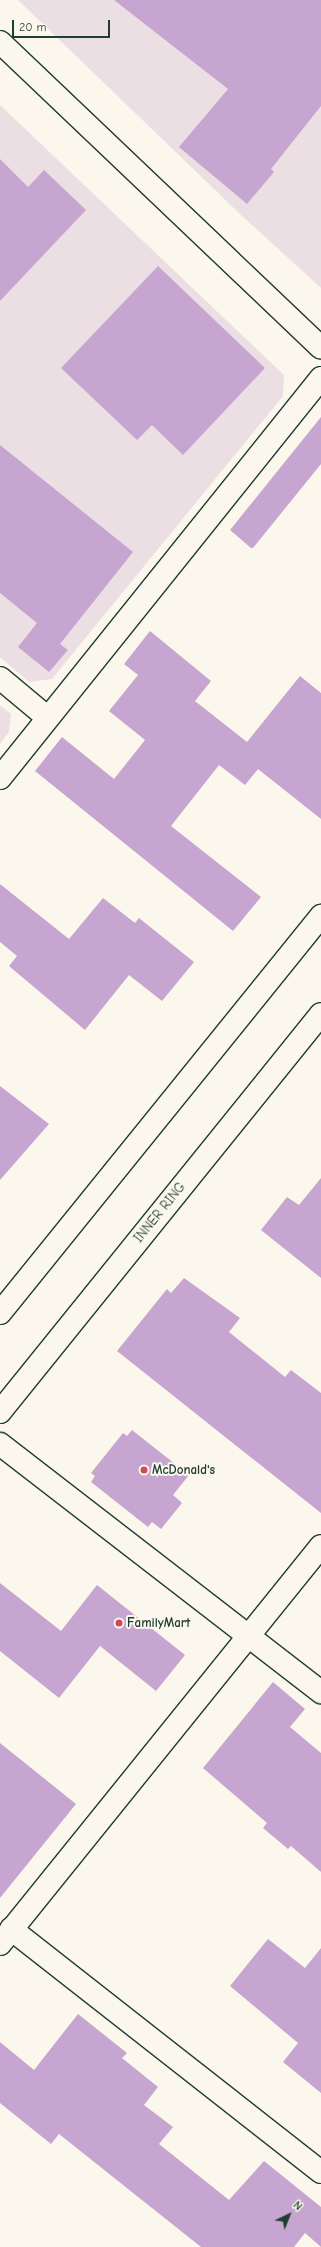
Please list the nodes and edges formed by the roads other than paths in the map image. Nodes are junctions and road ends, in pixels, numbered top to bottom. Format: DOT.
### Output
graph roads {
  1 [pos="0,42"];
  2 [pos="321,348"];
  3 [pos="321,378"];
  4 [pos="0,678"];
  5 [pos="48,718"];
  6 [pos="0,778"];
  7 [pos="321,916"];
  8 [pos="321,1014"];
  9 [pos="0,1313"];
  10 [pos="0,1412"];
  11 [pos="0,1444"];
  12 [pos="321,1546"];
  13 [pos="249,1636"];
  14 [pos="321,1692"];
  15 [pos="6,1937"];
  16 [pos="321,2172"];
  1 -- 2 [label="street"];
  3 -- 5 [label="street"];
  4 -- 5 [label="street"];
  5 -- 6 [label="street"];
  7 -- 9 [label="street"];
  8 -- 10 [label="street, INNER RING"];
  11 -- 13 [label="street"];
  12 -- 13 [label="street"];
  13 -- 14 [label="street"];
  13 -- 15 [label="street"];
  15 -- 16 [label="street"];
}
